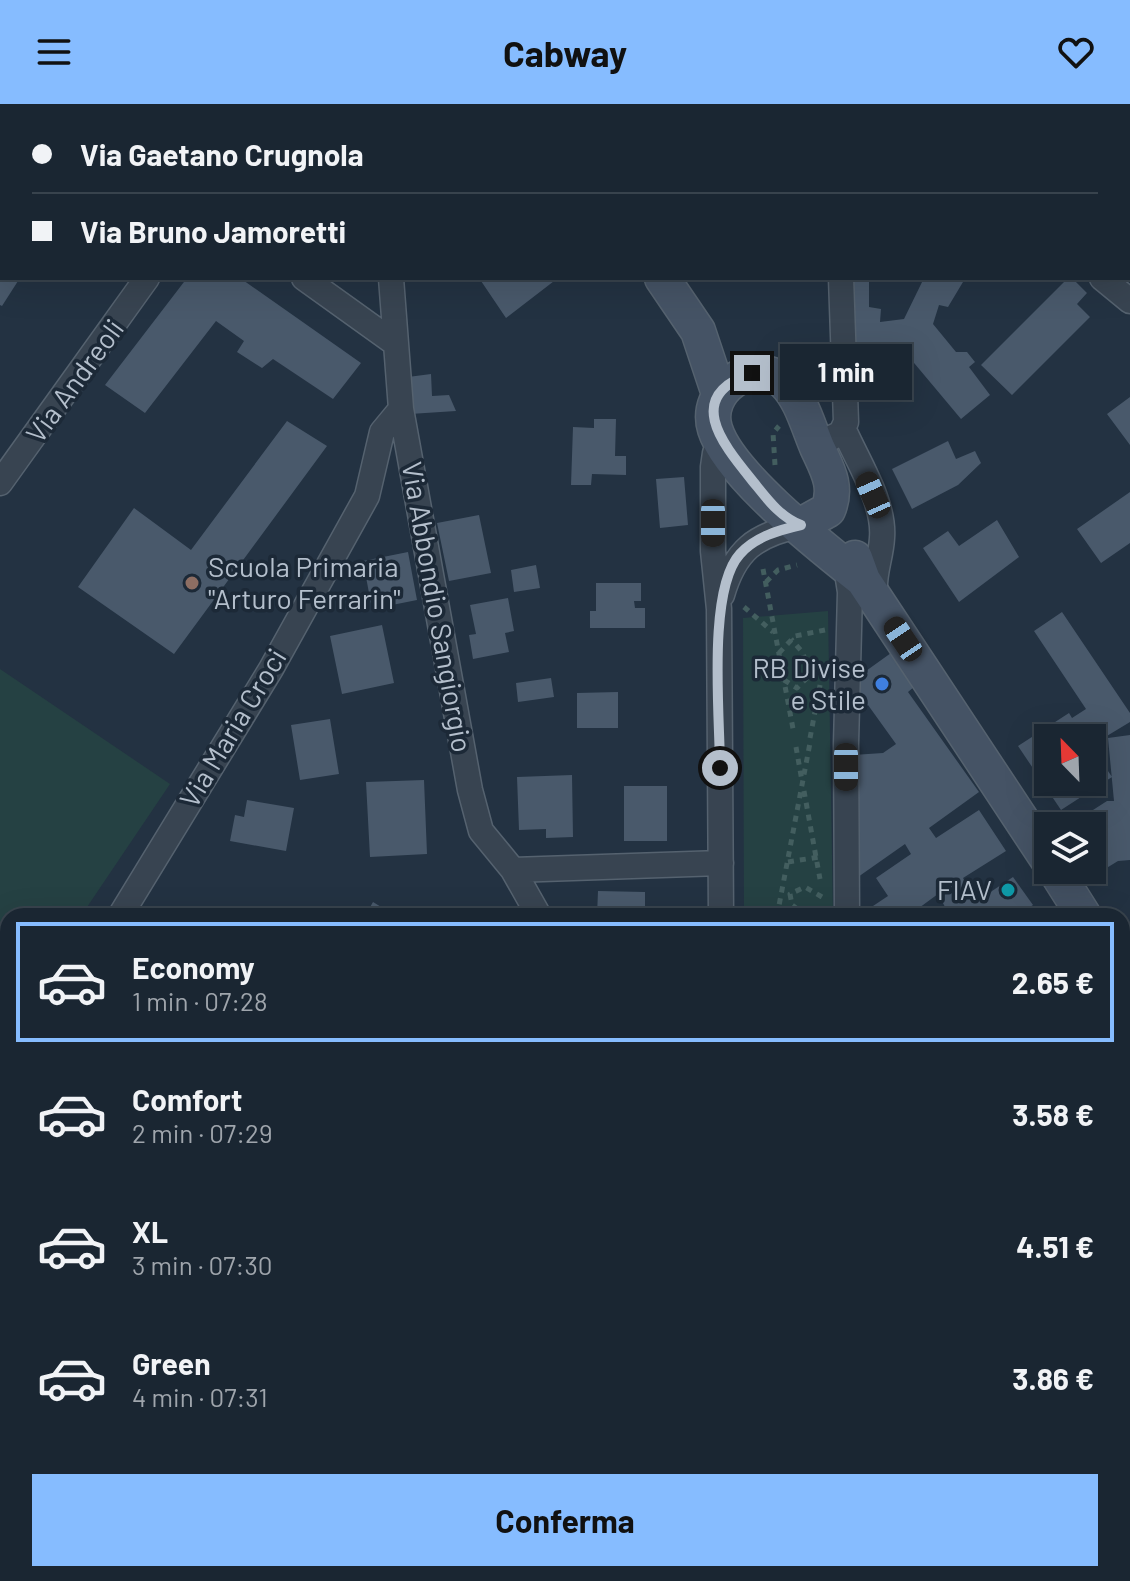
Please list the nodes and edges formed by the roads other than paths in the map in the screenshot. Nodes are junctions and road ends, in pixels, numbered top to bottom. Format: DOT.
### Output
graph roads {
  1 [pos="146,280"];
  2 [pos="307,280"];
  3 [pos="391,280"];
  4 [pos="663,280"];
  5 [pos="841,280"];
  6 [pos="1104,280"];
  7 [pos="1130,301"];
  8 [pos="698,331"];
  9 [pos="396,344"];
  10 [pos="752,373"];
  11 [pos="719,394"];
  12 [pos="401,409"];
  13 [pos="830,438"];
  14 [pos="722,444"];
  15 [pos="0,483"];
  16 [pos="831,502"];
  17 [pos="801,525"];
  18 [pos="868,589"];
  19 [pos="719,609"];
  20 [pos="840,628"];
  21 [pos="1034,839"];
  22 [pos="721,863"];
  23 [pos="513,870"];
  24 [pos="1064,884"];
  25 [pos="125,908"];
  26 [pos="534,908"];
  27 [pos="721,908"];
  28 [pos="836,908"];
  29 [pos="1079,908"];
  1 -- 15 [label="street, Via Andreoli"];
  2 -- 9 [label="street"];
  3 -- 9 [label="street, Via Abbondio Sangiorgio"];
  4 -- 8 [label="street"];
  5 -- 13 [label="street"];
  6 -- 7 [label="street"];
  8 -- 10 [label="street"];
  8 -- 11 [label="street"];
  9 -- 12 [label="street, Via Abbondio Sangiorgio"];
  10 -- 11 [label="street"];
  10 -- 13 [label="street"];
  11 -- 14 [label="street"];
  12 -- 23 [label="street, Via Abbondio Sangiorgio"];
  12 -- 25 [label="street, Via Maria Croci"];
  13 -- 16 [label="street"];
  13 -- 18 [label="street"];
  14 -- 17 [label="street"];
  14 -- 19 [label="street"];
  16 -- 17 [label="street"];
  16 -- 18 [label="street"];
  17 -- 18 [label="street"];
  17 -- 19 [label="street"];
  18 -- 20 [label="street"];
  18 -- 20 [label="street"];
  18 -- 21 [label="street"];
  19 -- 22 [label="street"];
  20 -- 28 [label="street"];
  22 -- 23 [label="street"];
  22 -- 27 [label="street"];
  23 -- 26 [label="street, Via Abbondio Sangiorgio"];
  24 -- 29 [label="street"];
}
